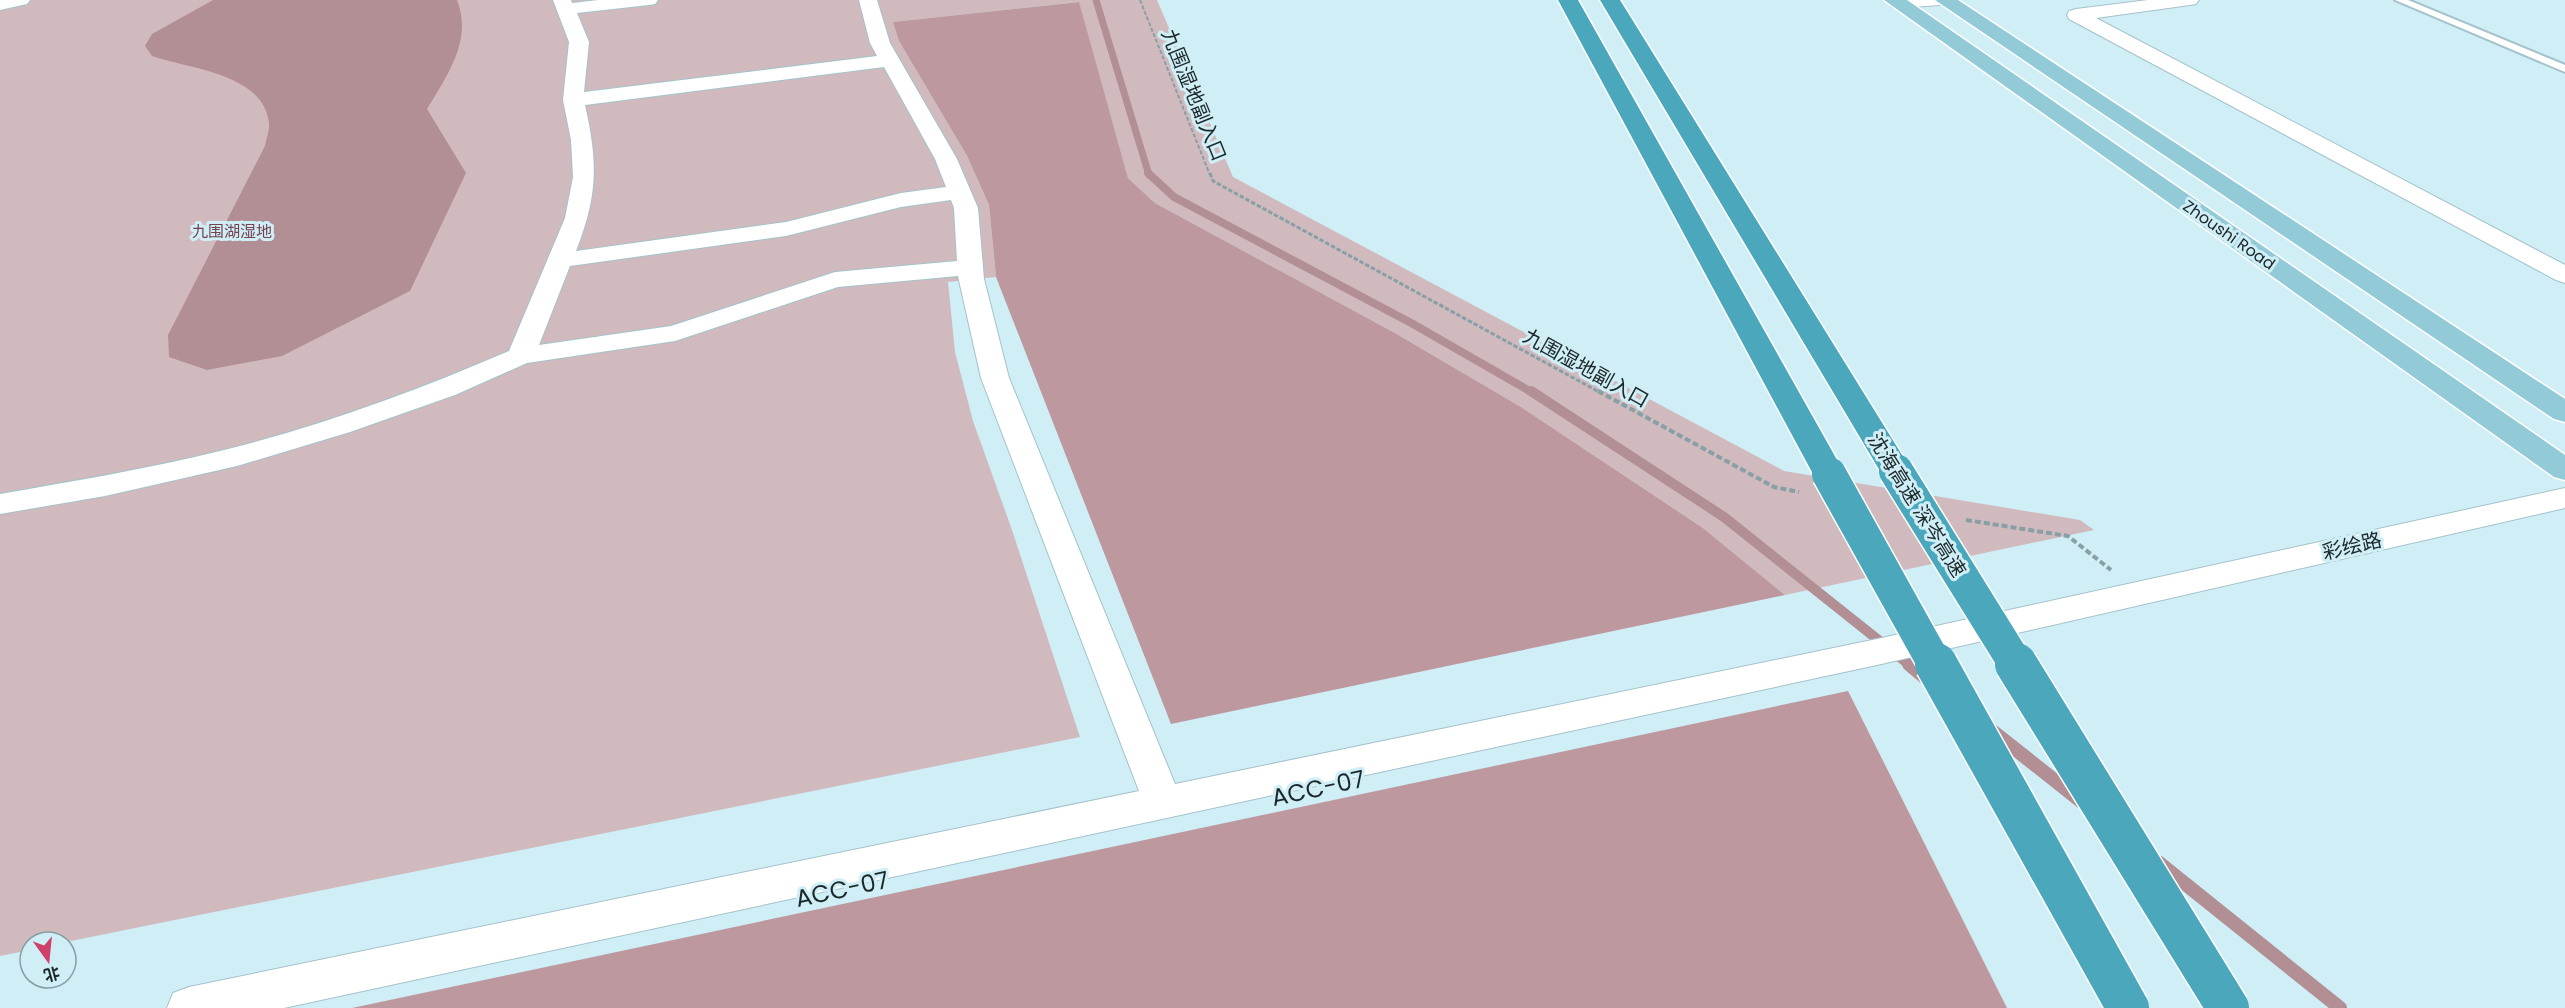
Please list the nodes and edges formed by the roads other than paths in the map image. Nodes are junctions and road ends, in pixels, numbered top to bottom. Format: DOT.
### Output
graph roads {
  1 [pos="21,0"];
  2 [pos="649,0"];
  3 [pos="868,0"];
  4 [pos="1559,0"];
  5 [pos="1568,0"];
  6 [pos="1610,0"];
  7 [pos="1940,0"];
  8 [pos="1945,0"];
  9 [pos="2190,0"];
  10 [pos="2400,0"];
  11 [pos="1896,1"];
  12 [pos="564,4"];
  13 [pos="0,5"];
  14 [pos="1584,29"];
  15 [pos="890,60"];
  16 [pos="2565,69"];
  17 [pos="573,100"];
  18 [pos="959,192"];
  19 [pos="562,260"];
  20 [pos="970,267"];
  21 [pos="2565,275"];
  22 [pos="520,356"];
  23 [pos="2565,413"];
  24 [pos="2565,471"];
  25 [pos="2565,498"];
  26 [pos="0,504"];
  27 [pos="1403,770"];
  28 [pos="1164,804"];
  29 [pos="189,1008"];
  30 [pos="281,1008"];
  31 [pos="2127,1008"];
  32 [pos="2228,1008"];
  1 -- 13 [label="street"];
  2 -- 12 [label="street"];
  3 -- 15 [label="street"];
  4 -- 14 [label="highway"];
  5 -- 14 [label="highway"];
  6 -- 32 [label="highway, 沈海高速 深岑高速, bridge"];
  7 -- 11 [label="street"];
  8 -- 23 [label="main road, Zhoushi Road"];
  9 -- 21 [label="street"];
  10 -- 16 [label="lane"];
  11 -- 24 [label="main road, Zhoushi Road"];
  12 -- 17 [label="street"];
  14 -- 31 [label="highway, bridge"];
  15 -- 17 [label="street"];
  15 -- 18 [label="street"];
  17 -- 19 [label="street"];
  18 -- 19 [label="street"];
  18 -- 20 [label="street"];
  19 -- 22 [label="street"];
  20 -- 22 [label="street"];
  20 -- 28 [label="street"];
  22 -- 26 [label="street"];
  25 -- 28 [label="street, 彩绘路"];
  27 -- 30 [label="street, ACC-07"];
  28 -- 29 [label="street, 彩绘路"];
}
